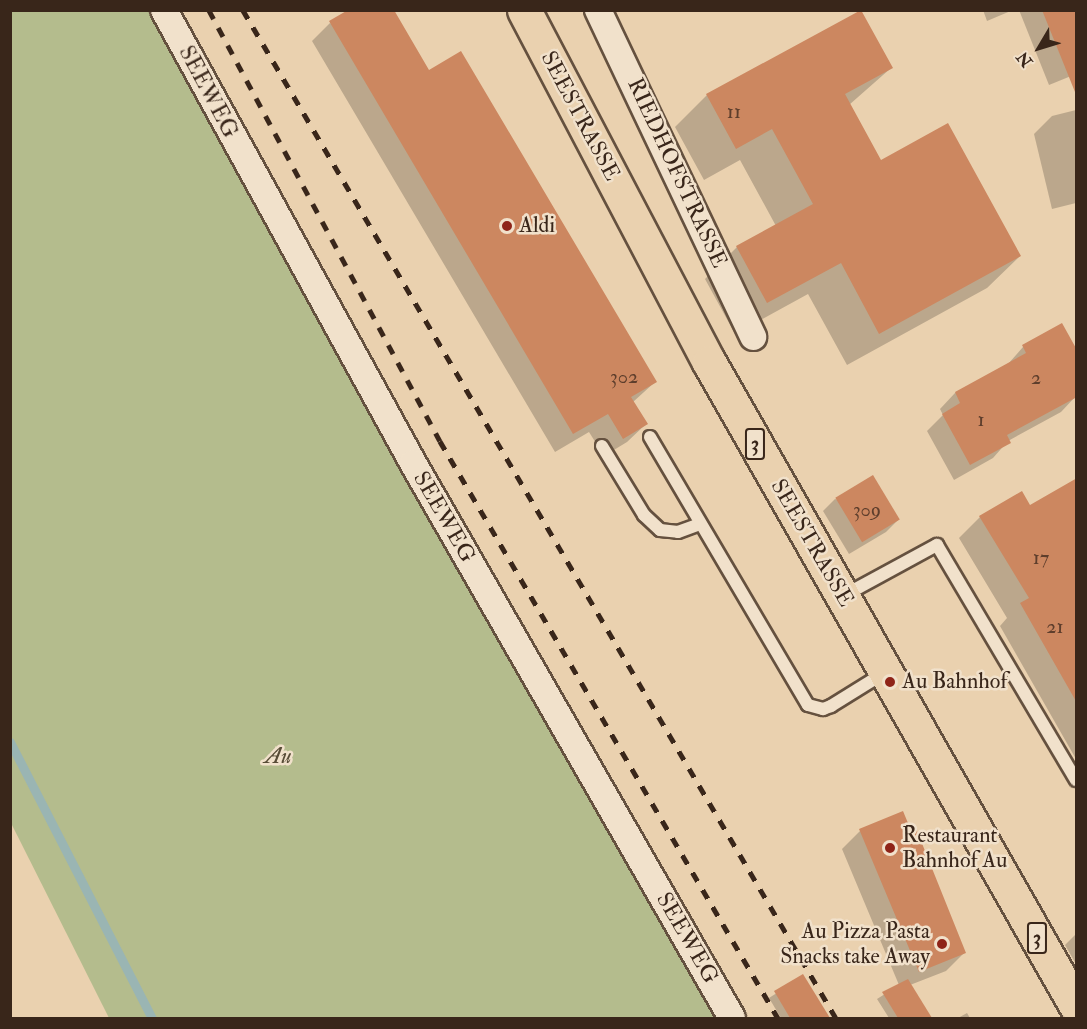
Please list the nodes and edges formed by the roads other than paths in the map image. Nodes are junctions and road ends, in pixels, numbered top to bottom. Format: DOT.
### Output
graph roads {
  1 [pos="164,10"];
  2 [pos="524,10"];
  3 [pos="598,10"];
  4 [pos="753,336"];
  5 [pos="650,437"];
  6 [pos="602,446"];
  7 [pos="700,524"];
  8 [pos="842,597"];
  9 [pos="884,674"];
  10 [pos="1077,780"];
  11 [pos="1077,1006"];
  12 [pos="732,1018"];
  1 -- 12 [label="street, SEEWEG"];
  2 -- 8 [label="main road, SEESTRASSE / 3"];
  3 -- 4 [label="street, RIEDHOFSTRASSE"];
  5 -- 7 [label="lane"];
  6 -- 7 [label="lane"];
  7 -- 9 [label="lane"];
  8 -- 9 [label="main road, SEESTRASSE / 3"];
  8 -- 10 [label="lane"];
  9 -- 11 [label="main road, SEESTRASSE / 3"];
}
